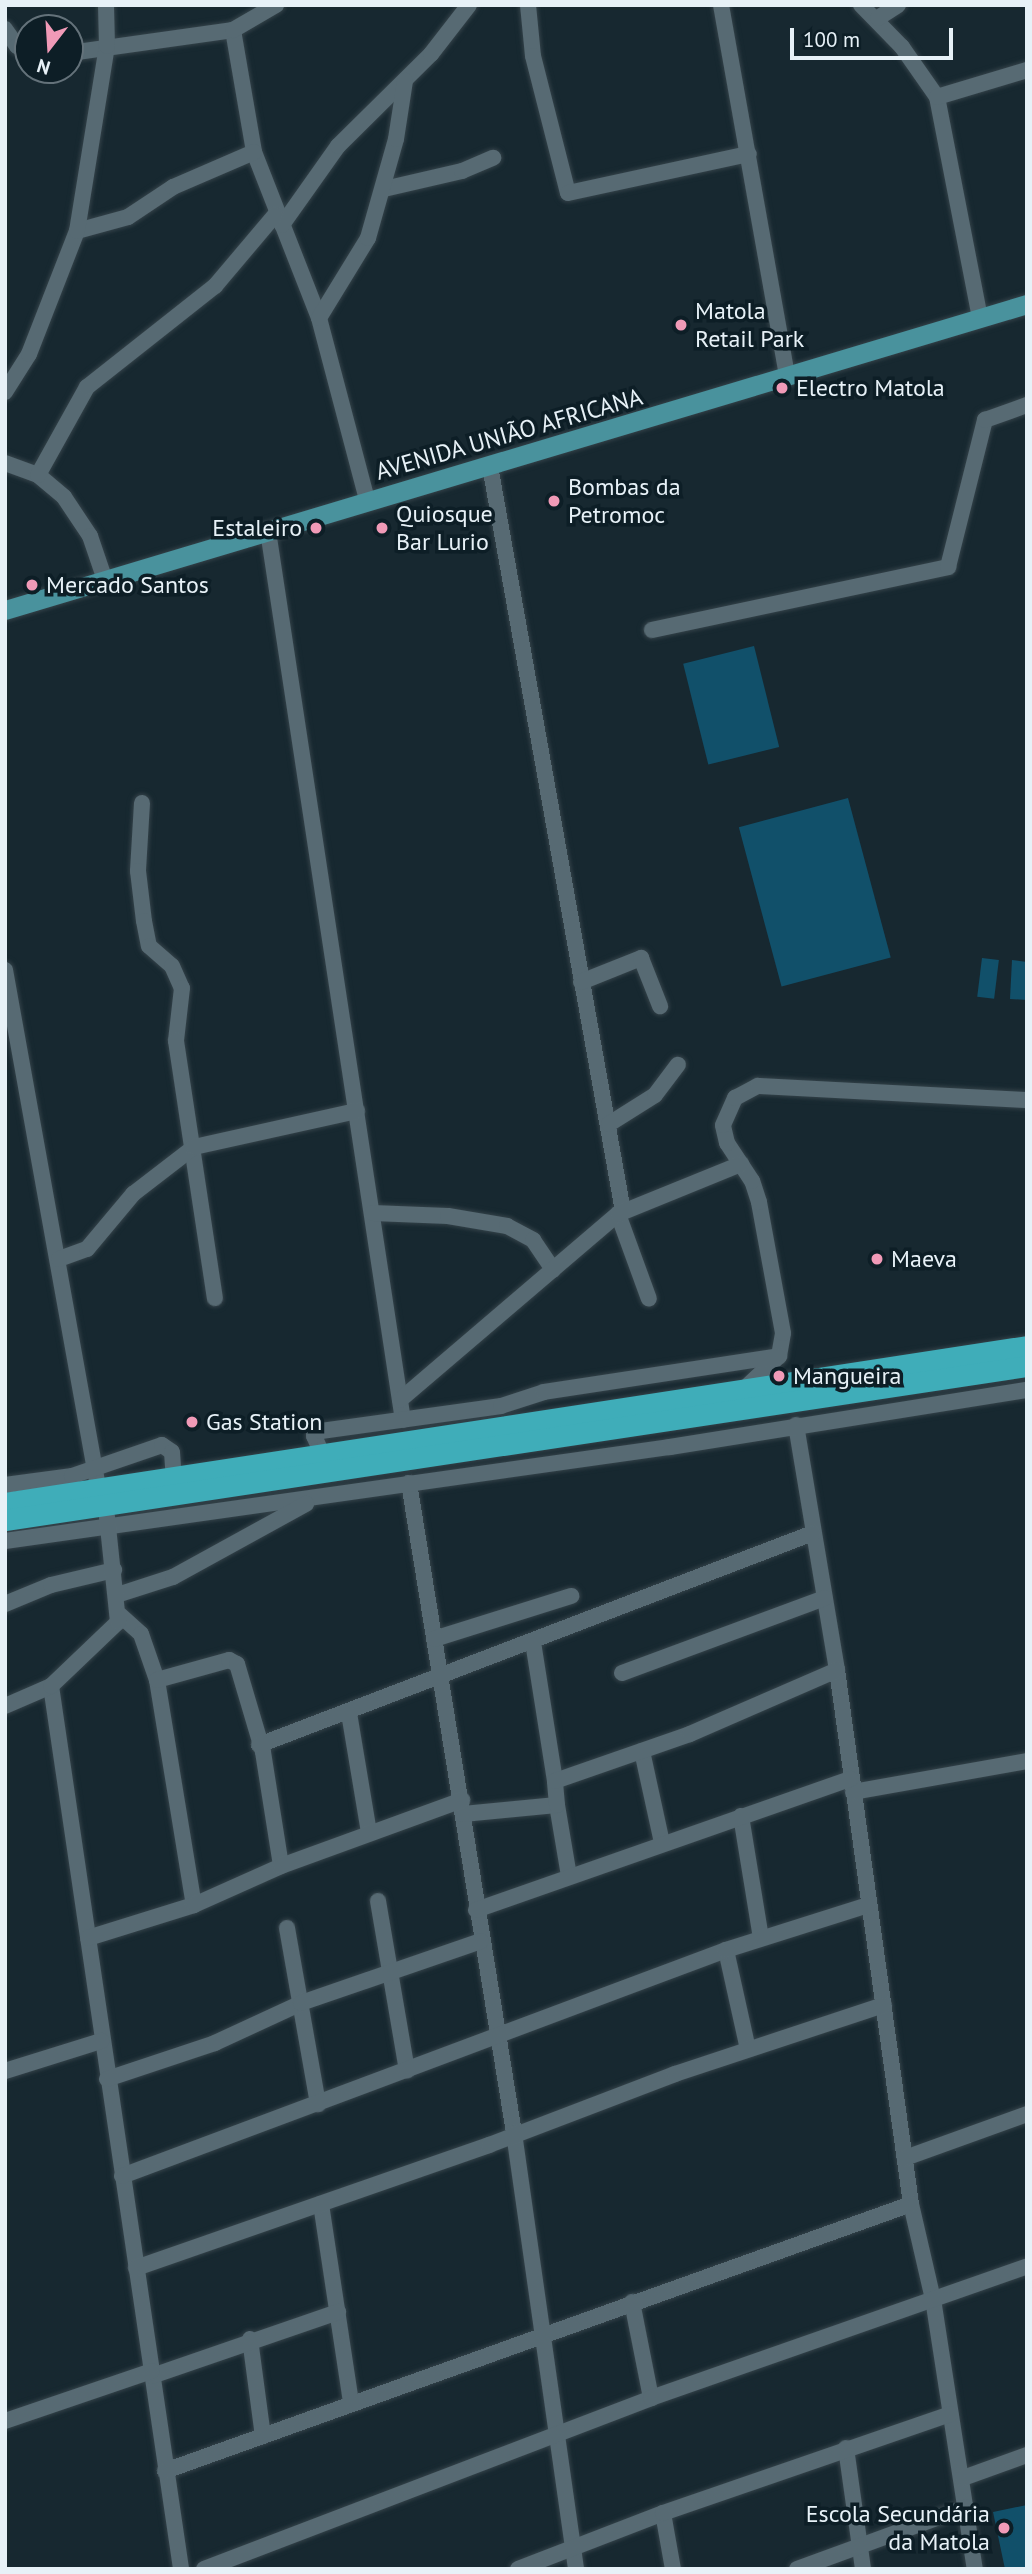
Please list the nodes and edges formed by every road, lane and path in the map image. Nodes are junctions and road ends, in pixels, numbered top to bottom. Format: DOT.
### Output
graph roads {
  1 [pos="106,5"];
  2 [pos="276,5"];
  3 [pos="469,5"];
  4 [pos="528,5"];
  5 [pos="721,5"];
  6 [pos="861,5"];
  7 [pos="898,5"];
  8 [pos="878,18"];
  9 [pos="233,30"];
  10 [pos="107,46"];
  11 [pos="84,50"];
  12 [pos="1027,71"];
  13 [pos="405,81"];
  14 [pos="937,97"];
  15 [pos="254,152"];
  16 [pos="749,154"];
  17 [pos="493,158"];
  18 [pos="384,189"];
  19 [pos="279,220"];
  20 [pos="78,231"];
  21 [pos="1027,304"];
  22 [pos="319,318"];
  23 [pos="980,318"];
  24 [pos="787,377"];
  25 [pos="5,392"];
  26 [pos="1027,405"];
  27 [pos="5,463"];
  28 [pos="490,466"];
  29 [pos="37,475"];
  30 [pos="367,500"];
  31 [pos="268,531"];
  32 [pos="105,580"];
  33 [pos="5,610"];
  34 [pos="652,630"];
  35 [pos="142,803"];
  36 [pos="5,970"];
  37 [pos="582,982"];
  38 [pos="660,1006"];
  39 [pos="678,1065"];
  40 [pos="1027,1100"];
  41 [pos="357,1111"];
  42 [pos="608,1124"];
  43 [pos="194,1147"];
  44 [pos="741,1164"];
  45 [pos="621,1212"];
  46 [pos="373,1213"];
  47 [pos="59,1259"];
  48 [pos="553,1270"];
  49 [pos="215,1298"];
  50 [pos="649,1299"];
  51 [pos="1027,1346"];
  52 [pos="779,1356"];
  53 [pos="1027,1366"];
  54 [pos="1027,1390"];
  55 [pos="740,1392"];
  56 [pos="400,1400"];
  57 [pos="403,1420"];
  58 [pos="796,1425"];
  59 [pos="323,1456"];
  60 [pos="174,1479"];
  61 [pos="410,1483"];
  62 [pos="5,1485"];
  63 [pos="101,1496"];
  64 [pos="328,1496"];
  65 [pos="5,1503"];
  66 [pos="5,1520"];
  67 [pos="813,1533"];
  68 [pos="5,1541"];
  69 [pos="114,1570"];
  70 [pos="117,1595"];
  71 [pos="571,1596"];
  72 [pos="825,1598"];
  73 [pos="5,1604"];
  74 [pos="120,1615"];
  75 [pos="434,1639"];
  76 [pos="533,1642"];
  77 [pos="837,1670"];
  78 [pos="622,1673"];
  79 [pos="440,1677"];
  80 [pos="157,1679"];
  81 [pos="51,1686"];
  82 [pos="5,1706"];
  83 [pos="349,1713"];
  84 [pos="259,1745"];
  85 [pos="642,1751"];
  86 [pos="1027,1761"];
  87 [pos="555,1781"];
  88 [pos="852,1785"];
  89 [pos="558,1805"];
  90 [pos="462,1807"];
  91 [pos="741,1816"];
  92 [pos="369,1832"];
  93 [pos="662,1843"];
  94 [pos="281,1866"];
  95 [pos="569,1876"];
  96 [pos="378,1901"];
  97 [pos="194,1905"];
  98 [pos="868,1905"];
  99 [pos="476,1910"];
  100 [pos="287,1928"];
  101 [pos="88,1938"];
  102 [pos="761,1938"];
  103 [pos="481,1941"];
  104 [pos="726,1950"];
  105 [pos="390,1970"];
  106 [pos="301,2003"];
  107 [pos="884,2005"];
  108 [pos="497,2035"];
  109 [pos="101,2041"];
  110 [pos="748,2049"];
  111 [pos="5,2071"];
  112 [pos="407,2071"];
  113 [pos="107,2079"];
  114 [pos="318,2104"];
  115 [pos="1027,2114"];
  116 [pos="514,2133"];
  117 [pos="905,2158"];
  118 [pos="122,2176"];
  119 [pos="321,2204"];
  120 [pos="911,2204"];
  121 [pos="1027,2266"];
  122 [pos="136,2269"];
  123 [pos="933,2299"];
  124 [pos="632,2302"];
  125 [pos="338,2312"];
  126 [pos="541,2336"];
  127 [pos="250,2339"];
  128 [pos="152,2373"];
  129 [pos="651,2398"];
  130 [pos="351,2402"];
  131 [pos="950,2414"];
  132 [pos="5,2421"];
  133 [pos="558,2433"];
  134 [pos="263,2436"];
  135 [pos="846,2448"];
  136 [pos="1027,2455"];
  137 [pos="164,2471"];
  138 [pos="963,2477"];
  139 [pos="966,2507"];
  140 [pos="663,2513"];
  141 [pos="859,2545"];
  142 [pos="572,2547"];
  143 [pos="181,2569"];
  144 [pos="204,2569"];
  145 [pos="518,2569"];
  146 [pos="576,2569"];
  147 [pos="673,2569"];
  148 [pos="797,2569"];
  149 [pos="863,2569"];
  150 [pos="975,2569"];
  1 -- 10 [label="street"];
  2 -- 9 [label="street"];
  3 -- 13 [label="street"];
  4 -- 16 [label="street"];
  5 -- 16 [label="street"];
  6 -- 8 [label="street"];
  7 -- 8 [label="street"];
  8 -- 14 [label="street"];
  9 -- 10 [label="street"];
  9 -- 15 [label="street"];
  10 -- 11 [label="street"];
  10 -- 20 [label="street"];
  12 -- 14 [label="street"];
  13 -- 18 [label="street"];
  13 -- 19 [label="street"];
  14 -- 23 [label="street"];
  15 -- 19 [label="street"];
  15 -- 20 [label="street"];
  16 -- 24 [label="street"];
  17 -- 18 [label="street"];
  18 -- 22 [label="street"];
  19 -- 22 [label="street"];
  19 -- 29 [label="street"];
  20 -- 25 [label="street"];
  21 -- 23 [label="main road, AVENIDA UNIÃO AFRICANA"];
  22 -- 30 [label="street"];
  23 -- 24 [label="main road, AVENIDA UNIÃO AFRICANA"];
  24 -- 28 [label="main road, AVENIDA UNIÃO AFRICANA"];
  26 -- 34 [label="street"];
  27 -- 29 [label="street"];
  28 -- 30 [label="main road, AVENIDA UNIÃO AFRICANA"];
  28 -- 37 [label="street"];
  29 -- 32 [label="street"];
  30 -- 31 [label="main road, AVENIDA UNIÃO AFRICANA"];
  31 -- 32 [label="main road, AVENIDA UNIÃO AFRICANA"];
  31 -- 41 [label="street"];
  32 -- 33 [label="main road, AVENIDA UNIÃO AFRICANA"];
  35 -- 43 [label="street"];
  36 -- 47 [label="street"];
  37 -- 38 [label="street"];
  37 -- 42 [label="street"];
  39 -- 42 [label="street"];
  40 -- 44 [label="street"];
  41 -- 43 [label="street"];
  41 -- 46 [label="street"];
  42 -- 45 [label="street"];
  43 -- 47 [label="street"];
  43 -- 49 [label="street"];
  44 -- 45 [label="street"];
  44 -- 52 [label="street"];
  45 -- 48 [label="street"];
  45 -- 50 [label="street"];
  46 -- 48 [label="street"];
  46 -- 56 [label="street"];
  47 -- 63 [label="street"];
  48 -- 56 [label="street"];
  51 -- 55 [label="highway"];
  52 -- 55 [label="street"];
  52 -- 57 [label="street"];
  53 -- 63 [label="highway"];
  54 -- 58 [label="street"];
  55 -- 59 [label="highway"];
  56 -- 57 [label="street"];
  57 -- 59 [label="street"];
  58 -- 61 [label="street"];
  58 -- 67 [label="street"];
  59 -- 60 [label="highway"];
  60 -- 63 [label="highway"];
  60 -- 63 [label="street"];
  61 -- 64 [label="street"];
  61 -- 75 [label="street"];
  62 -- 63 [label="street"];
  63 -- 64 [label="street"];
  63 -- 65 [label="highway"];
  63 -- 66 [label="highway"];
  63 -- 68 [label="street"];
  63 -- 69 [label="street"];
  64 -- 70 [label="street"];
  67 -- 72 [label="street"];
  67 -- 76 [label="street"];
  69 -- 70 [label="street"];
  69 -- 73 [label="street"];
  70 -- 74 [label="street"];
  71 -- 75 [label="street"];
  72 -- 77 [label="street"];
  72 -- 78 [label="street"];
  74 -- 80 [label="street"];
  74 -- 81 [label="street"];
  75 -- 79 [label="street"];
  76 -- 79 [label="street"];
  76 -- 87 [label="street"];
  77 -- 85 [label="street"];
  77 -- 88 [label="street"];
  79 -- 83 [label="street"];
  79 -- 90 [label="street"];
  80 -- 84 [label="street"];
  80 -- 97 [label="street"];
  81 -- 82 [label="street"];
  81 -- 101 [label="street"];
  83 -- 84 [label="street"];
  83 -- 92 [label="street"];
  84 -- 94 [label="street"];
  85 -- 87 [label="street"];
  85 -- 93 [label="street"];
  86 -- 88 [label="street"];
  87 -- 89 [label="street"];
  88 -- 91 [label="street"];
  88 -- 98 [label="street"];
  89 -- 90 [label="street"];
  89 -- 95 [label="street"];
  90 -- 92 [label="street"];
  90 -- 99 [label="street"];
  91 -- 93 [label="street"];
  91 -- 102 [label="street"];
  92 -- 94 [label="street"];
  93 -- 95 [label="street"];
  94 -- 97 [label="street"];
  95 -- 99 [label="street"];
  96 -- 105 [label="street"];
  97 -- 101 [label="street"];
  98 -- 102 [label="street"];
  98 -- 107 [label="street"];
  99 -- 103 [label="street"];
  100 -- 106 [label="street"];
  101 -- 109 [label="street"];
  102 -- 104 [label="street"];
  103 -- 105 [label="street"];
  103 -- 108 [label="street"];
  104 -- 108 [label="street"];
  104 -- 110 [label="street"];
  105 -- 106 [label="street"];
  105 -- 112 [label="street"];
  106 -- 113 [label="street"];
  106 -- 114 [label="street"];
  107 -- 110 [label="street"];
  107 -- 117 [label="street"];
  108 -- 112 [label="street"];
  108 -- 116 [label="street"];
  109 -- 111 [label="street"];
  109 -- 113 [label="street"];
  110 -- 116 [label="street"];
  112 -- 114 [label="street"];
  113 -- 118 [label="street"];
  114 -- 118 [label="street"];
  115 -- 117 [label="street"];
  116 -- 119 [label="street"];
  116 -- 126 [label="street"];
  117 -- 120 [label="street"];
  118 -- 122 [label="street"];
  119 -- 122 [label="street"];
  119 -- 125 [label="street"];
  120 -- 123 [label="street"];
  120 -- 124 [label="street"];
  121 -- 123 [label="street"];
  122 -- 128 [label="street"];
  123 -- 129 [label="street"];
  123 -- 131 [label="street"];
  124 -- 126 [label="street"];
  124 -- 129 [label="street"];
  125 -- 127 [label="street"];
  125 -- 130 [label="street"];
  126 -- 130 [label="street"];
  126 -- 133 [label="street"];
  127 -- 128 [label="street"];
  127 -- 134 [label="street"];
  128 -- 132 [label="street"];
  128 -- 137 [label="street"];
  129 -- 133 [label="street"];
  130 -- 134 [label="street"];
  131 -- 135 [label="street"];
  131 -- 138 [label="street"];
  133 -- 142 [label="street"];
  133 -- 144 [label="street"];
  134 -- 137 [label="street"];
  135 -- 140 [label="street"];
  135 -- 141 [label="street"];
  136 -- 138 [label="street"];
  137 -- 143 [label="street"];
  138 -- 139 [label="street"];
  139 -- 141 [label="street"];
  139 -- 150 [label="street"];
  140 -- 142 [label="street"];
  140 -- 147 [label="street"];
  141 -- 148 [label="street"];
  141 -- 149 [label="street"];
  142 -- 145 [label="street"];
  142 -- 146 [label="street"];
}
